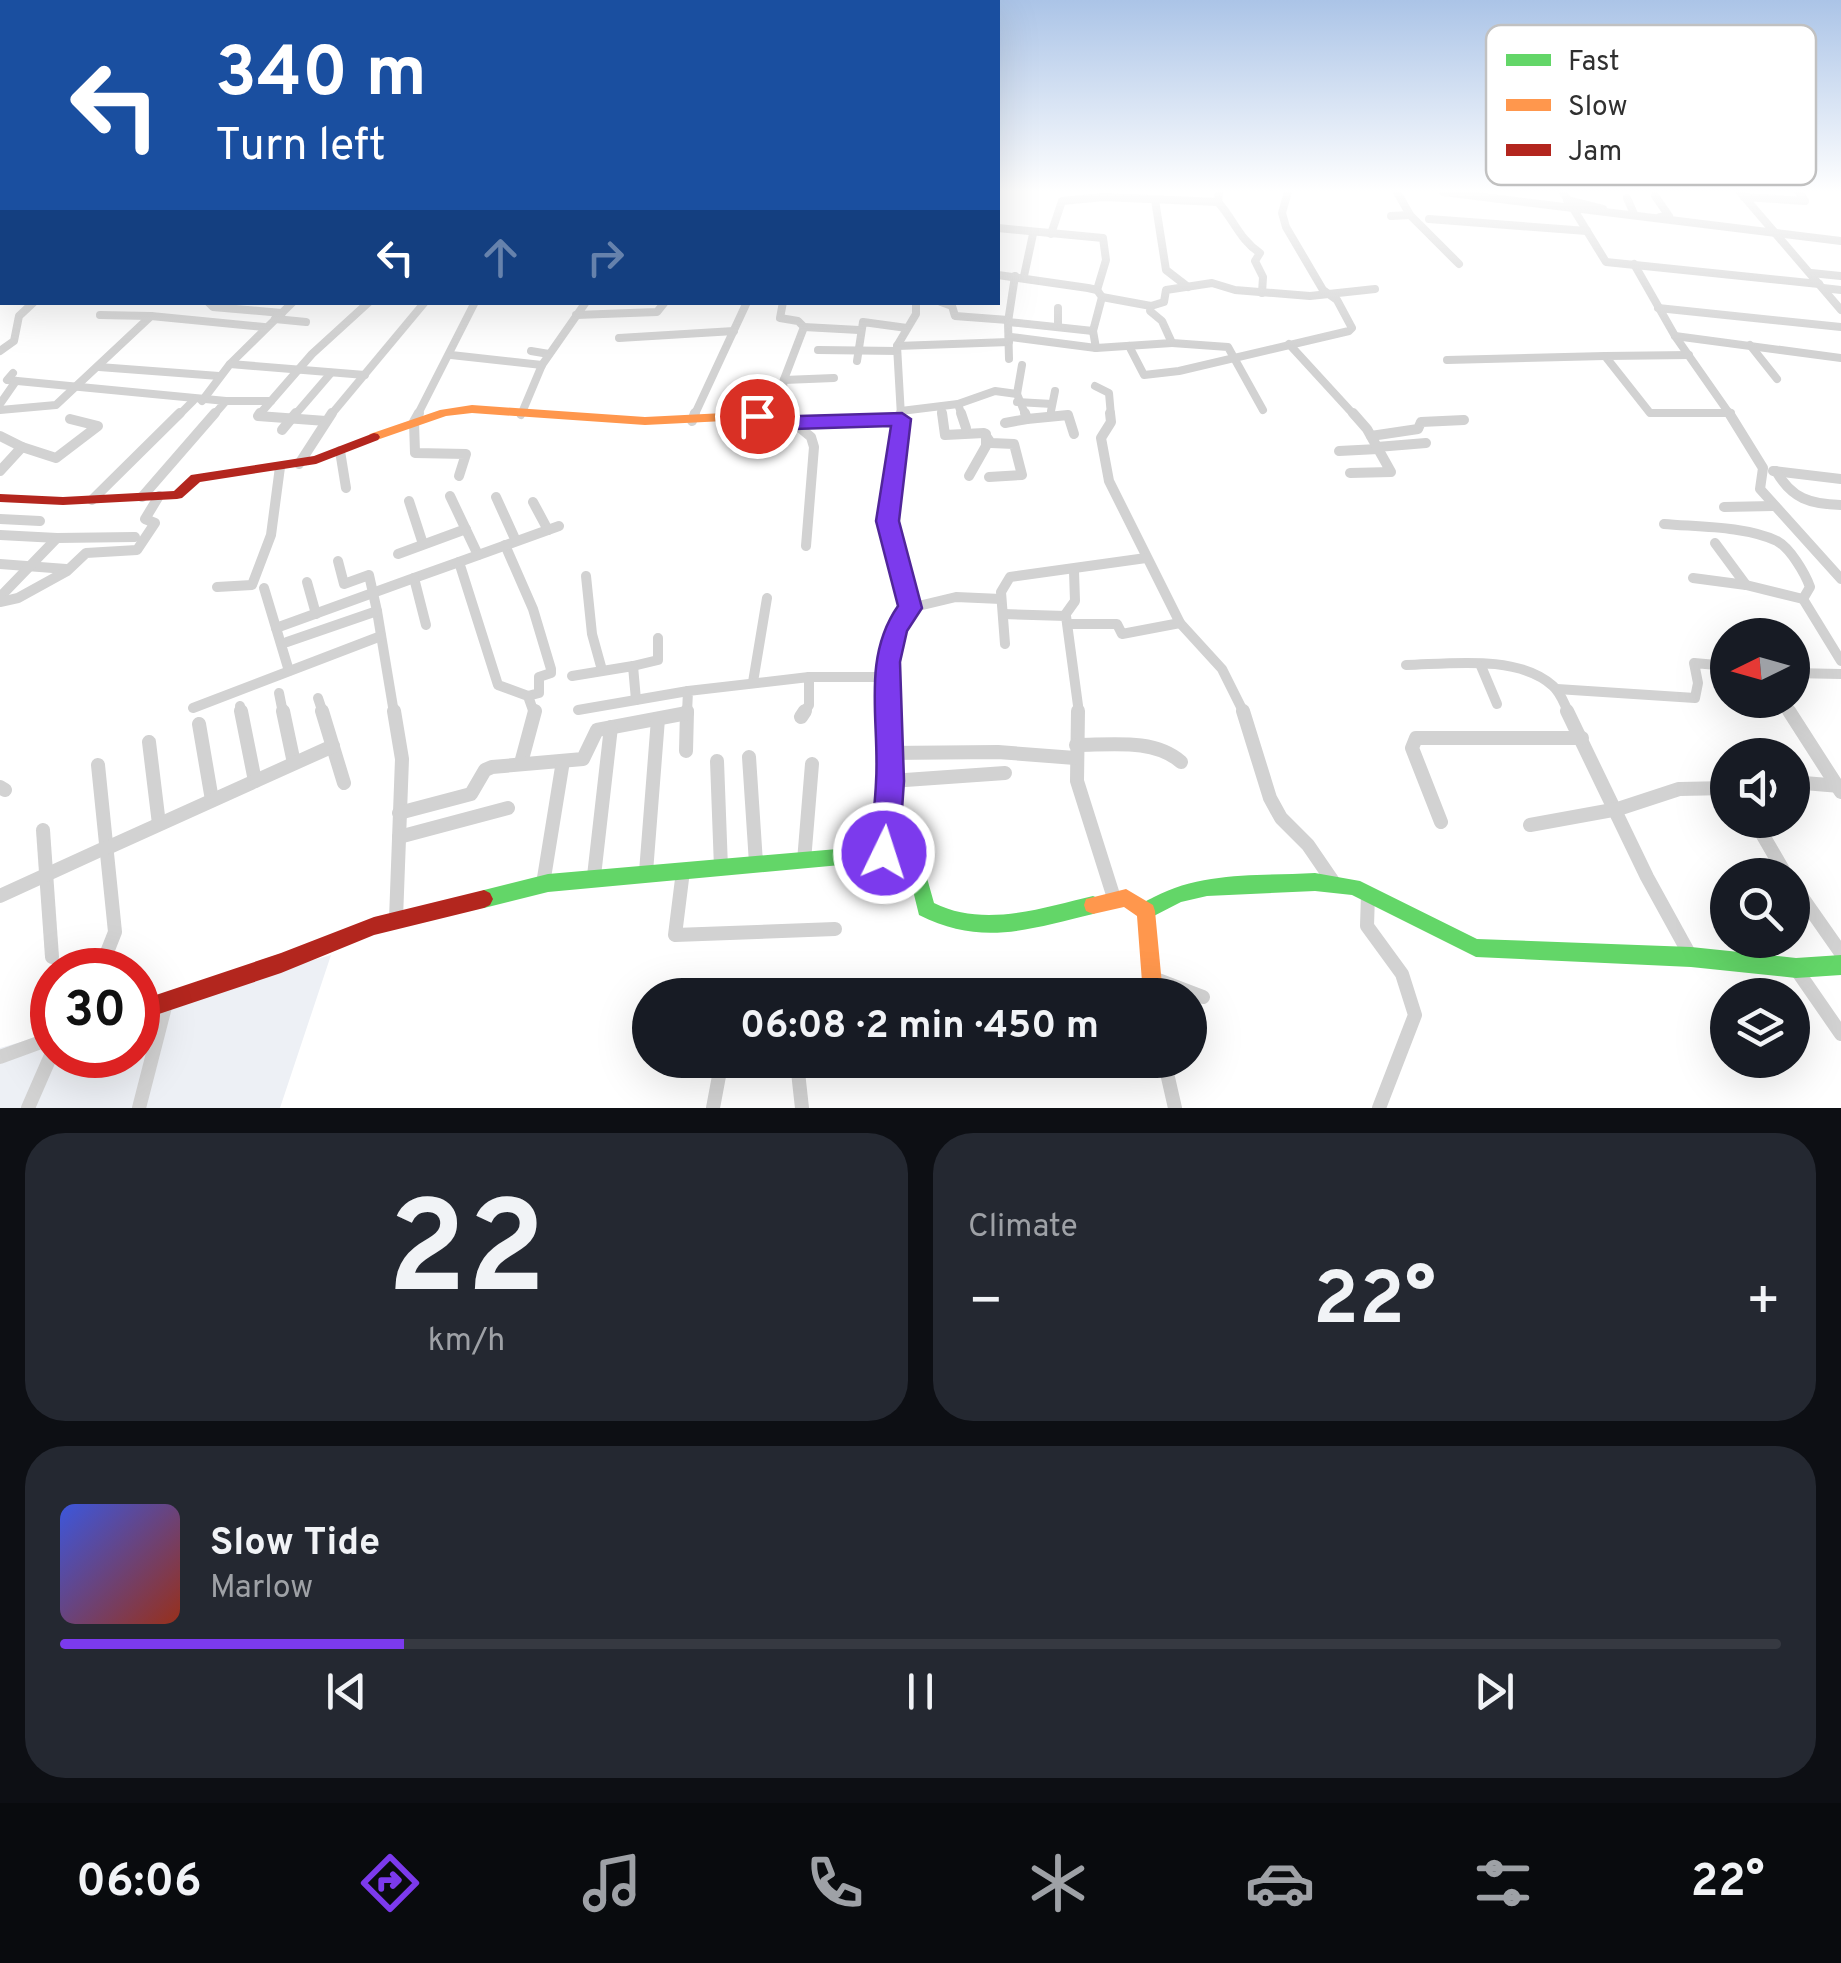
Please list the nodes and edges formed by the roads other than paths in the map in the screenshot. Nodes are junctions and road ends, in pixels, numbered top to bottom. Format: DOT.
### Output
graph roads {
  1 [pos="1030,244"];
  2 [pos="1104,244"];
  3 [pos="1160,244"];
  4 [pos="1247,244"];
  5 [pos="1297,244"];
  6 [pos="1439,244"];
  7 [pos="1594,244"];
  8 [pos="1784,244"];
  9 [pos="1459,264"];
  10 [pos="1634,264"];
  11 [pos="1810,273"];
  12 [pos="1000,274"];
  13 [pos="1019,276"];
  14 [pos="1841,276"];
  15 [pos="1821,286"];
  16 [pos="1188,287"];
  17 [pos="1376,289"];
  18 [pos="1841,290"];
  19 [pos="1262,293"];
  20 [pos="1100,294"];
  21 [pos="1329,295"];
  22 [pos="31,305"];
  23 [pos="211,305"];
  24 [pos="290,305"];
  25 [pos="366,305"];
  26 [pos="423,305"];
  27 [pos="474,305"];
  28 [pos="584,305"];
  29 [pos="633,305"];
  30 [pos="662,305"];
  31 [pos="746,305"];
  32 [pos="782,305"];
  33 [pos="916,305"];
  34 [pos="949,305"];
  35 [pos="1151,306"];
  36 [pos="1058,308"];
  37 [pos="1658,308"];
  38 [pos="1841,310"];
  39 [pos="629,313"];
  40 [pos="100,315"];
  41 [pos="151,316"];
  42 [pos="279,316"];
  43 [pos="576,316"];
  44 [pos="1008,321"];
  45 [pos="306,322"];
  46 [pos="264,327"];
  47 [pos="804,327"];
  48 [pos="1841,327"];
  49 [pos="908,328"];
  50 [pos="1058,328"];
  51 [pos="859,330"];
  52 [pos="1093,330"];
  53 [pos="734,332"];
  54 [pos="1675,336"];
  55 [pos="619,338"];
  56 [pos="1010,340"];
  57 [pos="1172,344"];
  58 [pos="1289,344"];
  59 [pos="1750,345"];
  60 [pos="1129,346"];
  61 [pos="1096,348"];
  62 [pos="856,349"];
  63 [pos="897,349"];
  64 [pos="818,350"];
  65 [pos="0,351"];
  66 [pos="531,351"];
  67 [pos="549,354"];
  68 [pos="451,355"];
  69 [pos="1688,355"];
  70 [pos="1234,356"];
  71 [pos="1605,356"];
  72 [pos="1841,358"];
  73 [pos="1009,360"];
  74 [pos="1447,360"];
  75 [pos="857,361"];
  76 [pos="230,364"];
  77 [pos="542,365"];
  78 [pos="1022,365"];
  79 [pos="98,366"];
  80 [pos="296,370"];
  81 [pos="331,374"];
  82 [pos="365,375"];
  83 [pos="220,376"];
  84 [pos="834,378"];
  85 [pos="1777,379"];
  86 [pos="784,380"];
  87 [pos="76,385"];
  88 [pos="1094,386"];
  89 [pos="1055,391"];
  90 [pos="1017,398"];
  91 [pos="197,401"];
  92 [pos="272,401"];
  93 [pos="226,402"];
  94 [pos="958,404"];
  95 [pos="1052,404"];
  96 [pos="0,407"];
  97 [pos="941,407"];
  98 [pos="1264,410"];
  99 [pos="1732,413"];
  100 [pos="521,414"];
  101 [pos="902,415"];
  102 [pos="1050,417"];
  103 [pos="790,419"];
  104 [pos="1027,419"];
  105 [pos="70,420"];
  106 [pos="292,420"];
  107 [pos="1464,420"];
  108 [pos="326,421"];
  109 [pos="692,421"];
  110 [pos="414,422"];
  111 [pos="1004,423"];
  112 [pos="966,428"];
  113 [pos="282,430"];
  114 [pos="986,434"];
  115 [pos="1074,434"];
  116 [pos="0,436"];
  117 [pos="1371,436"];
  118 [pos="1426,443"];
  119 [pos="22,447"];
  120 [pos="1378,448"];
  121 [pos="340,451"];
  122 [pos="1339,451"];
  123 [pos="299,464"];
  124 [pos="280,467"];
  125 [pos="1763,468"];
  126 [pos="1776,471"];
  127 [pos="0,472"];
  128 [pos="1350,474"];
  129 [pos="460,476"];
  130 [pos="969,476"];
  131 [pos="990,477"];
  132 [pos="1841,479"];
  133 [pos="346,488"];
  134 [pos="159,496"];
  135 [pos="450,496"];
  136 [pos="142,497"];
  137 [pos="496,497"];
  138 [pos="0,498"];
  139 [pos="92,500"];
  140 [pos="410,501"];
  141 [pos="533,502"];
  142 [pos="1724,506"];
  143 [pos="1773,506"];
  144 [pos="1841,506"];
  145 [pos="806,515"];
  146 [pos="824,515"];
  147 [pos="0,519"];
  148 [pos="40,521"];
  149 [pos="1664,524"];
  150 [pos="466,529"];
  151 [pos="0,535"];
  152 [pos="135,537"];
  153 [pos="57,538"];
  154 [pos="1805,540"];
  155 [pos="1780,542"];
  156 [pos="510,543"];
  157 [pos="1715,543"];
  158 [pos="424,544"];
  159 [pos="806,546"];
  160 [pos="398,554"];
  161 [pos="478,555"];
  162 [pos="1146,558"];
  163 [pos="338,561"];
  164 [pos="459,562"];
  165 [pos="0,564"];
  166 [pos="29,566"];
  167 [pos="66,568"];
  168 [pos="1074,571"];
  169 [pos="586,576"];
  170 [pos="414,578"];
  171 [pos="1693,578"];
  172 [pos="1841,579"];
  173 [pos="307,582"];
  174 [pos="1746,585"];
  175 [pos="217,588"];
  176 [pos="264,588"];
  177 [pos="373,593"];
  178 [pos="766,598"];
  179 [pos="1002,599"];
  180 [pos="1803,599"];
  181 [pos="0,600"];
  182 [pos="910,608"];
  183 [pos="377,611"];
  184 [pos="316,614"];
  185 [pos="1003,614"];
  186 [pos="1066,620"];
  187 [pos="1180,623"];
  188 [pos="426,624"];
  189 [pos="276,628"];
  190 [pos="381,636"];
  191 [pos="658,638"];
  192 [pos="287,642"];
  193 [pos="1005,644"];
  194 [pos="1839,656"];
  195 [pos="1710,664"];
  196 [pos="1406,665"];
  197 [pos="633,666"];
  198 [pos="1482,666"];
  199 [pos="602,670"];
  200 [pos="290,671"];
  201 [pos="1810,673"];
  202 [pos="1841,674"];
  203 [pos="572,676"];
  204 [pos="886,677"];
  205 [pos="809,678"];
  206 [pos="754,682"];
  207 [pos="1557,688"];
  208 [pos="688,691"];
  209 [pos="279,693"];
  210 [pos="528,696"];
  211 [pos="318,698"];
  212 [pos="636,700"];
  213 [pos="1497,704"];
  214 [pos="240,706"];
  215 [pos="193,708"];
  216 [pos="578,710"];
  217 [pos="687,713"];
  218 [pos="801,717"];
  219 [pos="1793,718"];
  220 [pos="658,719"];
  221 [pos="199,724"];
  222 [pos="610,727"];
  223 [pos="1582,738"];
  224 [pos="149,742"];
  225 [pos="333,746"];
  226 [pos="686,750"];
  227 [pos="1076,752"];
  228 [pos="888,754"];
  229 [pos="749,757"];
  230 [pos="717,760"];
  231 [pos="563,761"];
  232 [pos="1180,762"];
  233 [pos="294,763"];
  234 [pos="521,763"];
  235 [pos="812,764"];
  236 [pos="98,765"];
  237 [pos="1005,773"];
  238 [pos="255,781"];
  239 [pos="890,781"];
  240 [pos="344,783"];
  241 [pos="1810,784"];
  242 [pos="1710,788"];
  243 [pos="1839,788"];
  244 [pos="212,800"];
  245 [pos="508,808"];
  246 [pos="1618,809"];
  247 [pos="400,814"];
  248 [pos="1442,822"];
  249 [pos="160,824"];
  250 [pos="1530,825"];
  251 [pos="43,830"];
  252 [pos="399,837"];
  253 [pos="107,847"];
  254 [pos="884,853"];
  255 [pos="804,861"];
  256 [pos="756,863"];
  257 [pos="721,868"];
  258 [pos="683,870"];
  259 [pos="646,872"];
  260 [pos="48,874"];
  261 [pos="594,876"];
  262 [pos="544,884"];
  263 [pos="1349,887"];
  264 [pos="0,896"];
  265 [pos="1114,898"];
  266 [pos="1810,909"];
  267 [pos="1146,911"];
  268 [pos="396,919"];
  269 [pos="835,929"];
  270 [pos="52,948"];
  271 [pos="109,948"];
  272 [pos="1841,953"];
  273 [pos="1691,958"];
  274 [pos="1841,966"];
  275 [pos="1796,968"];
  276 [pos="1150,977"];
  277 [pos="166,1002"];
  278 [pos="160,1004"];
  279 [pos="1841,1034"];
  280 [pos="30,1046"];
  281 [pos="0,1057"];
  282 [pos="41,1078"];
  283 [pos="719,1078"];
  284 [pos="799,1078"];
  285 [pos="1168,1078"];
  286 [pos="28,1108"];
  287 [pos="139,1108"];
  288 [pos="713,1108"];
  289 [pos="802,1108"];
  290 [pos="1175,1108"];
  291 [pos="1379,1108"];
  1 -- 13 [label="street"];
  2 -- 20 [label="street"];
  3 -- 16 [label="street"];
  4 -- 19 [label="street"];
  5 -- 21 [label="street"];
  6 -- 9 [label="street"];
  7 -- 10 [label="street"];
  8 -- 11 [label="street"];
  10 -- 15 [label="street"];
  10 -- 37 [label="street"];
  11 -- 14 [label="street"];
  11 -- 15 [label="street"];
  12 -- 13 [label="street"];
  13 -- 20 [label="street"];
  13 -- 44 [label="street"];
  15 -- 18 [label="street"];
  15 -- 38 [label="street"];
  16 -- 19 [label="street"];
  16 -- 35 [label="street"];
  17 -- 21 [label="street"];
  19 -- 21 [label="street"];
  20 -- 35 [label="street"];
  20 -- 52 [label="street"];
  21 -- 58 [label="street"];
  22 -- 65 [label="street"];
  23 -- 42 [label="street"];
  24 -- 42 [label="street"];
  25 -- 80 [label="street"];
  26 -- 82 [label="street"];
  27 -- 68 [label="street"];
  28 -- 43 [label="street"];
  29 -- 39 [label="street"];
  30 -- 39 [label="street"];
  31 -- 53 [label="street"];
  32 -- 47 [label="street"];
  33 -- 49 [label="street"];
  34 -- 44 [label="street"];
  35 -- 57 [label="street"];
  36 -- 50 [label="street"];
  37 -- 48 [label="street"];
  37 -- 54 [label="street"];
  39 -- 43 [label="street"];
  40 -- 41 [label="street"];
  41 -- 46 [label="street"];
  41 -- 79 [label="street"];
  42 -- 45 [label="street"];
  42 -- 46 [label="street"];
  43 -- 67 [label="street"];
  44 -- 50 [label="street"];
  44 -- 56 [label="street"];
  46 -- 76 [label="street"];
  47 -- 51 [label="street"];
  47 -- 86 [label="street"];
  49 -- 51 [label="street"];
  49 -- 63 [label="street"];
  50 -- 52 [label="street"];
  51 -- 62 [label="street"];
  52 -- 61 [label="street"];
  53 -- 55 [label="street"];
  53 -- 109 [label="street"];
  54 -- 59 [label="street"];
  54 -- 69 [label="street"];
  56 -- 61 [label="street"];
  56 -- 63 [label="street"];
  56 -- 73 [label="street"];
  57 -- 60 [label="street"];
  57 -- 70 [label="street"];
  58 -- 70 [label="street"];
  58 -- 117 [label="street"];
  59 -- 72 [label="street"];
  59 -- 85 [label="street"];
  60 -- 61 [label="street"];
  60 -- 70 [label="street"];
  62 -- 63 [label="street"];
  62 -- 64 [label="street"];
  62 -- 75 [label="street"];
  63 -- 101 [label="street"];
  66 -- 67 [label="street"];
  67 -- 77 [label="street"];
  68 -- 77 [label="street"];
  68 -- 110 [label="street"];
  69 -- 71 [label="street"];
  69 -- 99 [label="street"];
  70 -- 98 [label="street"];
  71 -- 74 [label="street"];
  71 -- 99 [label="street"];
  76 -- 80 [label="street"];
  76 -- 83 [label="street"];
  77 -- 100 [label="street"];
  78 -- 90 [label="street"];
  79 -- 83 [label="street"];
  79 -- 87 [label="street"];
  80 -- 81 [label="street"];
  80 -- 92 [label="street"];
  81 -- 82 [label="street"];
  81 -- 106 [label="street"];
  82 -- 108 [label="street"];
  83 -- 91 [label="street"];
  84 -- 86 [label="street"];
  86 -- 103 [label="street"];
  87 -- 91 [label="street"];
  87 -- 96 [label="street"];
  87 -- 96 [label="street"];
  88 -- 162 [label="street"];
  89 -- 95 [label="street"];
  90 -- 94 [label="street"];
  90 -- 95 [label="street"];
  90 -- 104 [label="street"];
  91 -- 93 [label="street"];
  91 -- 139 [label="street"];
  92 -- 93 [label="street"];
  92 -- 106 [label="street"];
  93 -- 136 [label="street"];
  94 -- 97 [label="street"];
  94 -- 112 [label="street"];
  95 -- 102 [label="street"];
  97 -- 101 [label="street"];
  97 -- 114 [label="street"];
  99 -- 125 [label="street"];
  100 -- 109 [label="street"];
  100 -- 110 [label="street"];
  101 -- 103 [label="street"];
  101 -- 182 [label="street"];
  102 -- 104 [label="street"];
  102 -- 115 [label="street"];
  103 -- 109 [label="street"];
  103 -- 145 [label="street"];
  104 -- 111 [label="street"];
  105 -- 119 [label="street"];
  106 -- 108 [label="street"];
  106 -- 113 [label="street"];
  107 -- 117 [label="street"];
  108 -- 123 [label="street"];
  110 -- 121 [label="street"];
  110 -- 129 [label="street"];
  114 -- 130 [label="street"];
  114 -- 131 [label="street"];
  116 -- 119 [label="street"];
  117 -- 120 [label="street"];
  118 -- 120 [label="street"];
  119 -- 127 [label="street"];
  120 -- 122 [label="street"];
  120 -- 128 [label="street"];
  121 -- 123 [label="street"];
  121 -- 133 [label="street"];
  123 -- 124 [label="street"];
  124 -- 134 [label="street"];
  124 -- 175 [label="street"];
  125 -- 126 [label="street"];
  125 -- 143 [label="street"];
  126 -- 132 [label="street"];
  126 -- 144 [label="street"];
  134 -- 136 [label="street"];
  134 -- 181 [label="street"];
  135 -- 150 [label="street"];
  136 -- 139 [label="street"];
  137 -- 156 [label="street"];
  138 -- 139 [label="street"];
  140 -- 158 [label="street"];
  141 -- 156 [label="street"];
  142 -- 143 [label="street"];
  143 -- 154 [label="street"];
  145 -- 146 [label="street"];
  145 -- 159 [label="street"];
  147 -- 148 [label="street"];
  149 -- 155 [label="street"];
  150 -- 158 [label="street"];
  150 -- 161 [label="street"];
  151 -- 153 [label="street"];
  152 -- 153 [label="street"];
  153 -- 166 [label="street"];
  154 -- 155 [label="street"];
  154 -- 172 [label="street"];
  155 -- 180 [label="street"];
  156 -- 161 [label="street"];
  156 -- 210 [label="street"];
  157 -- 174 [label="street"];
  158 -- 160 [label="street"];
  161 -- 164 [label="street"];
  162 -- 168 [label="street"];
  162 -- 187 [label="street"];
  163 -- 177 [label="street"];
  164 -- 170 [label="street"];
  164 -- 210 [label="street"];
  165 -- 166 [label="street"];
  166 -- 167 [label="street"];
  166 -- 181 [label="street"];
  168 -- 179 [label="street"];
  168 -- 186 [label="street"];
  169 -- 199 [label="street"];
  170 -- 177 [label="street"];
  170 -- 188 [label="street"];
  171 -- 174 [label="street"];
  173 -- 184 [label="street"];
  174 -- 180 [label="street"];
  176 -- 189 [label="street"];
  177 -- 183 [label="street"];
  177 -- 184 [label="street"];
  178 -- 206 [label="street"];
  179 -- 182 [label="street"];
  179 -- 185 [label="street"];
  180 -- 194 [label="street"];
  182 -- 204 [label="street"];
  183 -- 190 [label="street"];
  183 -- 192 [label="street"];
  184 -- 189 [label="street"];
  185 -- 186 [label="street"];
  185 -- 193 [label="street"];
  186 -- 187 [label="street"];
  186 -- 227 [label="street"];
  187 -- 263 [label="street"];
  189 -- 200 [label="street"];
  190 -- 200 [label="street"];
  190 -- 247 [label="street"];
  191 -- 197 [label="street"];
  195 -- 207 [label="street"];
  196 -- 198 [label="street"];
  197 -- 199 [label="street"];
  197 -- 212 [label="street"];
  198 -- 207 [label="street"];
  198 -- 213 [label="street"];
  199 -- 203 [label="street"];
  200 -- 215 [label="street"];
  201 -- 202 [label="street"];
  204 -- 205 [label="street"];
  204 -- 228 [label="street"];
  205 -- 206 [label="street"];
  205 -- 218 [label="street"];
  206 -- 208 [label="street"];
  207 -- 223 [label="street"];
  208 -- 212 [label="street"];
  208 -- 217 [label="street"];
  209 -- 233 [label="street"];
  210 -- 234 [label="street"];
  211 -- 225 [label="street"];
  212 -- 216 [label="street"];
  214 -- 238 [label="street"];
  217 -- 220 [label="street"];
  217 -- 226 [label="street"];
  219 -- 243 [label="street"];
  220 -- 222 [label="street"];
  220 -- 259 [label="street"];
  221 -- 244 [label="street"];
  222 -- 231 [label="street"];
  222 -- 261 [label="street"];
  223 -- 246 [label="street"];
  223 -- 248 [label="street"];
  224 -- 249 [label="street"];
  225 -- 233 [label="street"];
  225 -- 240 [label="street"];
  227 -- 228 [label="street"];
  227 -- 232 [label="street"];
  227 -- 265 [label="street"];
  228 -- 239 [label="street"];
  229 -- 256 [label="street"];
  230 -- 257 [label="street"];
  231 -- 234 [label="street"];
  231 -- 262 [label="street"];
  233 -- 238 [label="street"];
  234 -- 247 [label="street"];
  235 -- 255 [label="street"];
  236 -- 253 [label="street"];
  237 -- 239 [label="street"];
  238 -- 244 [label="street"];
  239 -- 254 [label="street"];
  241 -- 243 [label="street"];
  242 -- 246 [label="street"];
  244 -- 249 [label="street"];
  245 -- 252 [label="street"];
  246 -- 250 [label="street"];
  246 -- 273 [label="street"];
  247 -- 252 [label="street"];
  249 -- 253 [label="street"];
  251 -- 260 [label="street"];
  252 -- 268 [label="street"];
  253 -- 260 [label="street"];
  253 -- 271 [label="street"];
  254 -- 255 [label="street"];
  254 -- 265 [label="street"];
  255 -- 256 [label="street"];
  256 -- 257 [label="street"];
  257 -- 258 [label="street"];
  258 -- 259 [label="street"];
  258 -- 269 [label="street"];
  259 -- 261 [label="street"];
  260 -- 264 [label="street"];
  260 -- 270 [label="street"];
  261 -- 262 [label="street"];
  262 -- 268 [label="street"];
  263 -- 267 [label="street"];
  263 -- 273 [label="street"];
  263 -- 291 [label="street"];
  265 -- 267 [label="street"];
  266 -- 272 [label="street"];
  267 -- 276 [label="street"];
  268 -- 277 [label="street"];
  273 -- 275 [label="street"];
  274 -- 275 [label="street"];
  275 -- 279 [label="street"];
  277 -- 278 [label="street"];
  277 -- 287 [label="street"];
  280 -- 281 [label="street"];
  282 -- 286 [label="street"];
  283 -- 288 [label="street"];
  284 -- 289 [label="street"];
  285 -- 290 [label="street"];
}
